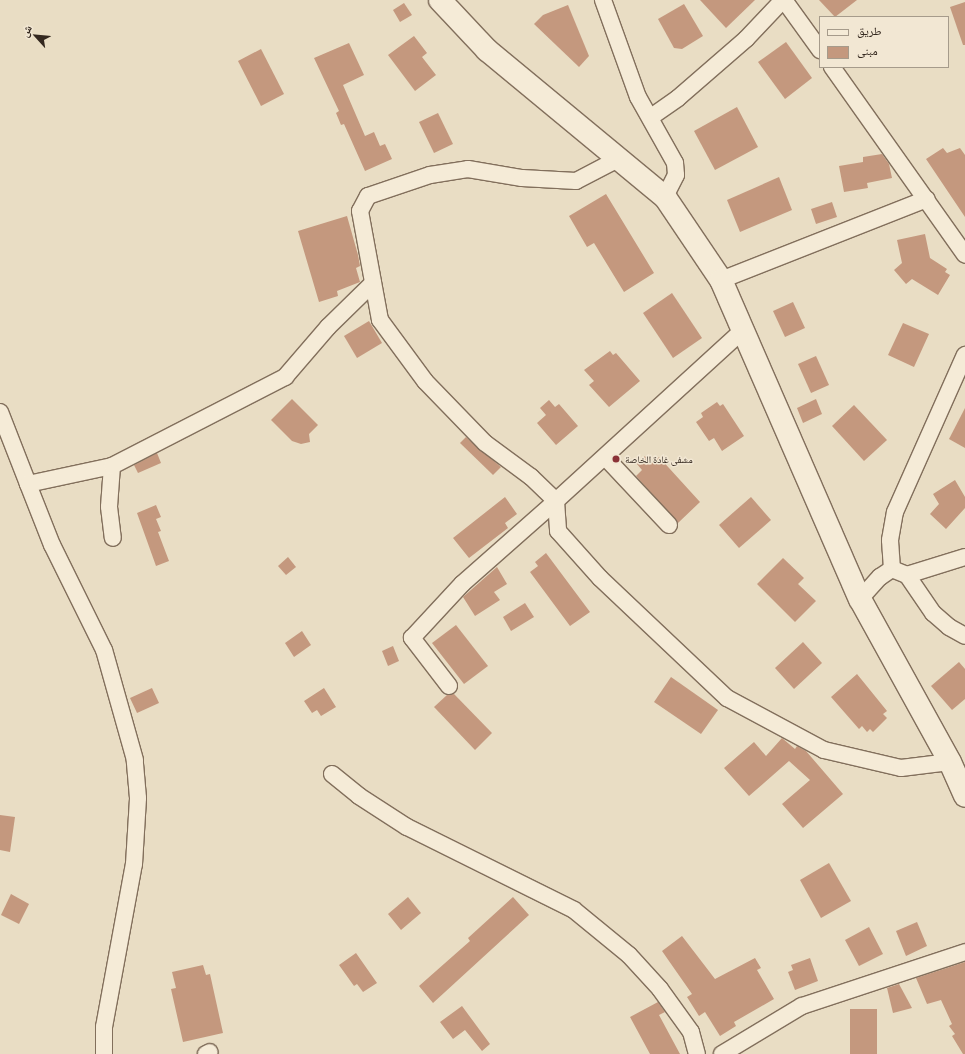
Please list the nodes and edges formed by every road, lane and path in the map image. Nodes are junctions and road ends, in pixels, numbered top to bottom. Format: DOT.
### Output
graph roads {
  1 [pos="440,0"];
  2 [pos="603,0"];
  3 [pos="784,0"];
  4 [pos="819,49"];
  5 [pos="833,68"];
  6 [pos="651,117"];
  7 [pos="620,158"];
  8 [pos="665,197"];
  9 [pos="927,199"];
  10 [pos="965,255"];
  11 [pos="720,280"];
  12 [pos="373,283"];
  13 [pos="742,331"];
  14 [pos="965,355"];
  15 [pos="0,412"];
  16 [pos="606,458"];
  17 [pos="112,466"];
  18 [pos="28,484"];
  19 [pos="556,501"];
  20 [pos="669,525"];
  21 [pos="113,538"];
  22 [pos="965,557"];
  23 [pos="892,569"];
  24 [pos="908,575"];
  25 [pos="860,599"];
  26 [pos="965,636"];
  27 [pos="449,686"];
  28 [pos="950,762"];
  29 [pos="332,774"];
  30 [pos="965,796"];
  31 [pos="965,952"];
  32 [pos="104,1054"];
  33 [pos="697,1054"];
  34 [pos="722,1054"];
  1 -- 7 [label="main road"];
  2 -- 6 [label="street"];
  3 -- 4 [label="street"];
  3 -- 6 [label="street"];
  5 -- 9 [label="street"];
  6 -- 8 [label="street"];
  7 -- 8 [label="main road"];
  7 -- 12 [label="street"];
  8 -- 11 [label="main road"];
  9 -- 10 [label="street"];
  9 -- 11 [label="street"];
  11 -- 13 [label="main road"];
  12 -- 17 [label="street"];
  12 -- 19 [label="street"];
  13 -- 16 [label="street"];
  13 -- 25 [label="main road"];
  14 -- 23 [label="street"];
  15 -- 18 [label="street"];
  16 -- 19 [label="street"];
  16 -- 20 [label="street"];
  17 -- 18 [label="street"];
  17 -- 21 [label="street"];
  18 -- 32 [label="street"];
  19 -- 27 [label="street"];
  19 -- 28 [label="street"];
  22 -- 24 [label="street"];
  23 -- 24 [label="street"];
  23 -- 25 [label="street"];
  24 -- 26 [label="street"];
  25 -- 28 [label="main road"];
  28 -- 30 [label="main road"];
  29 -- 33 [label="street"];
  31 -- 34 [label="street"];
}
